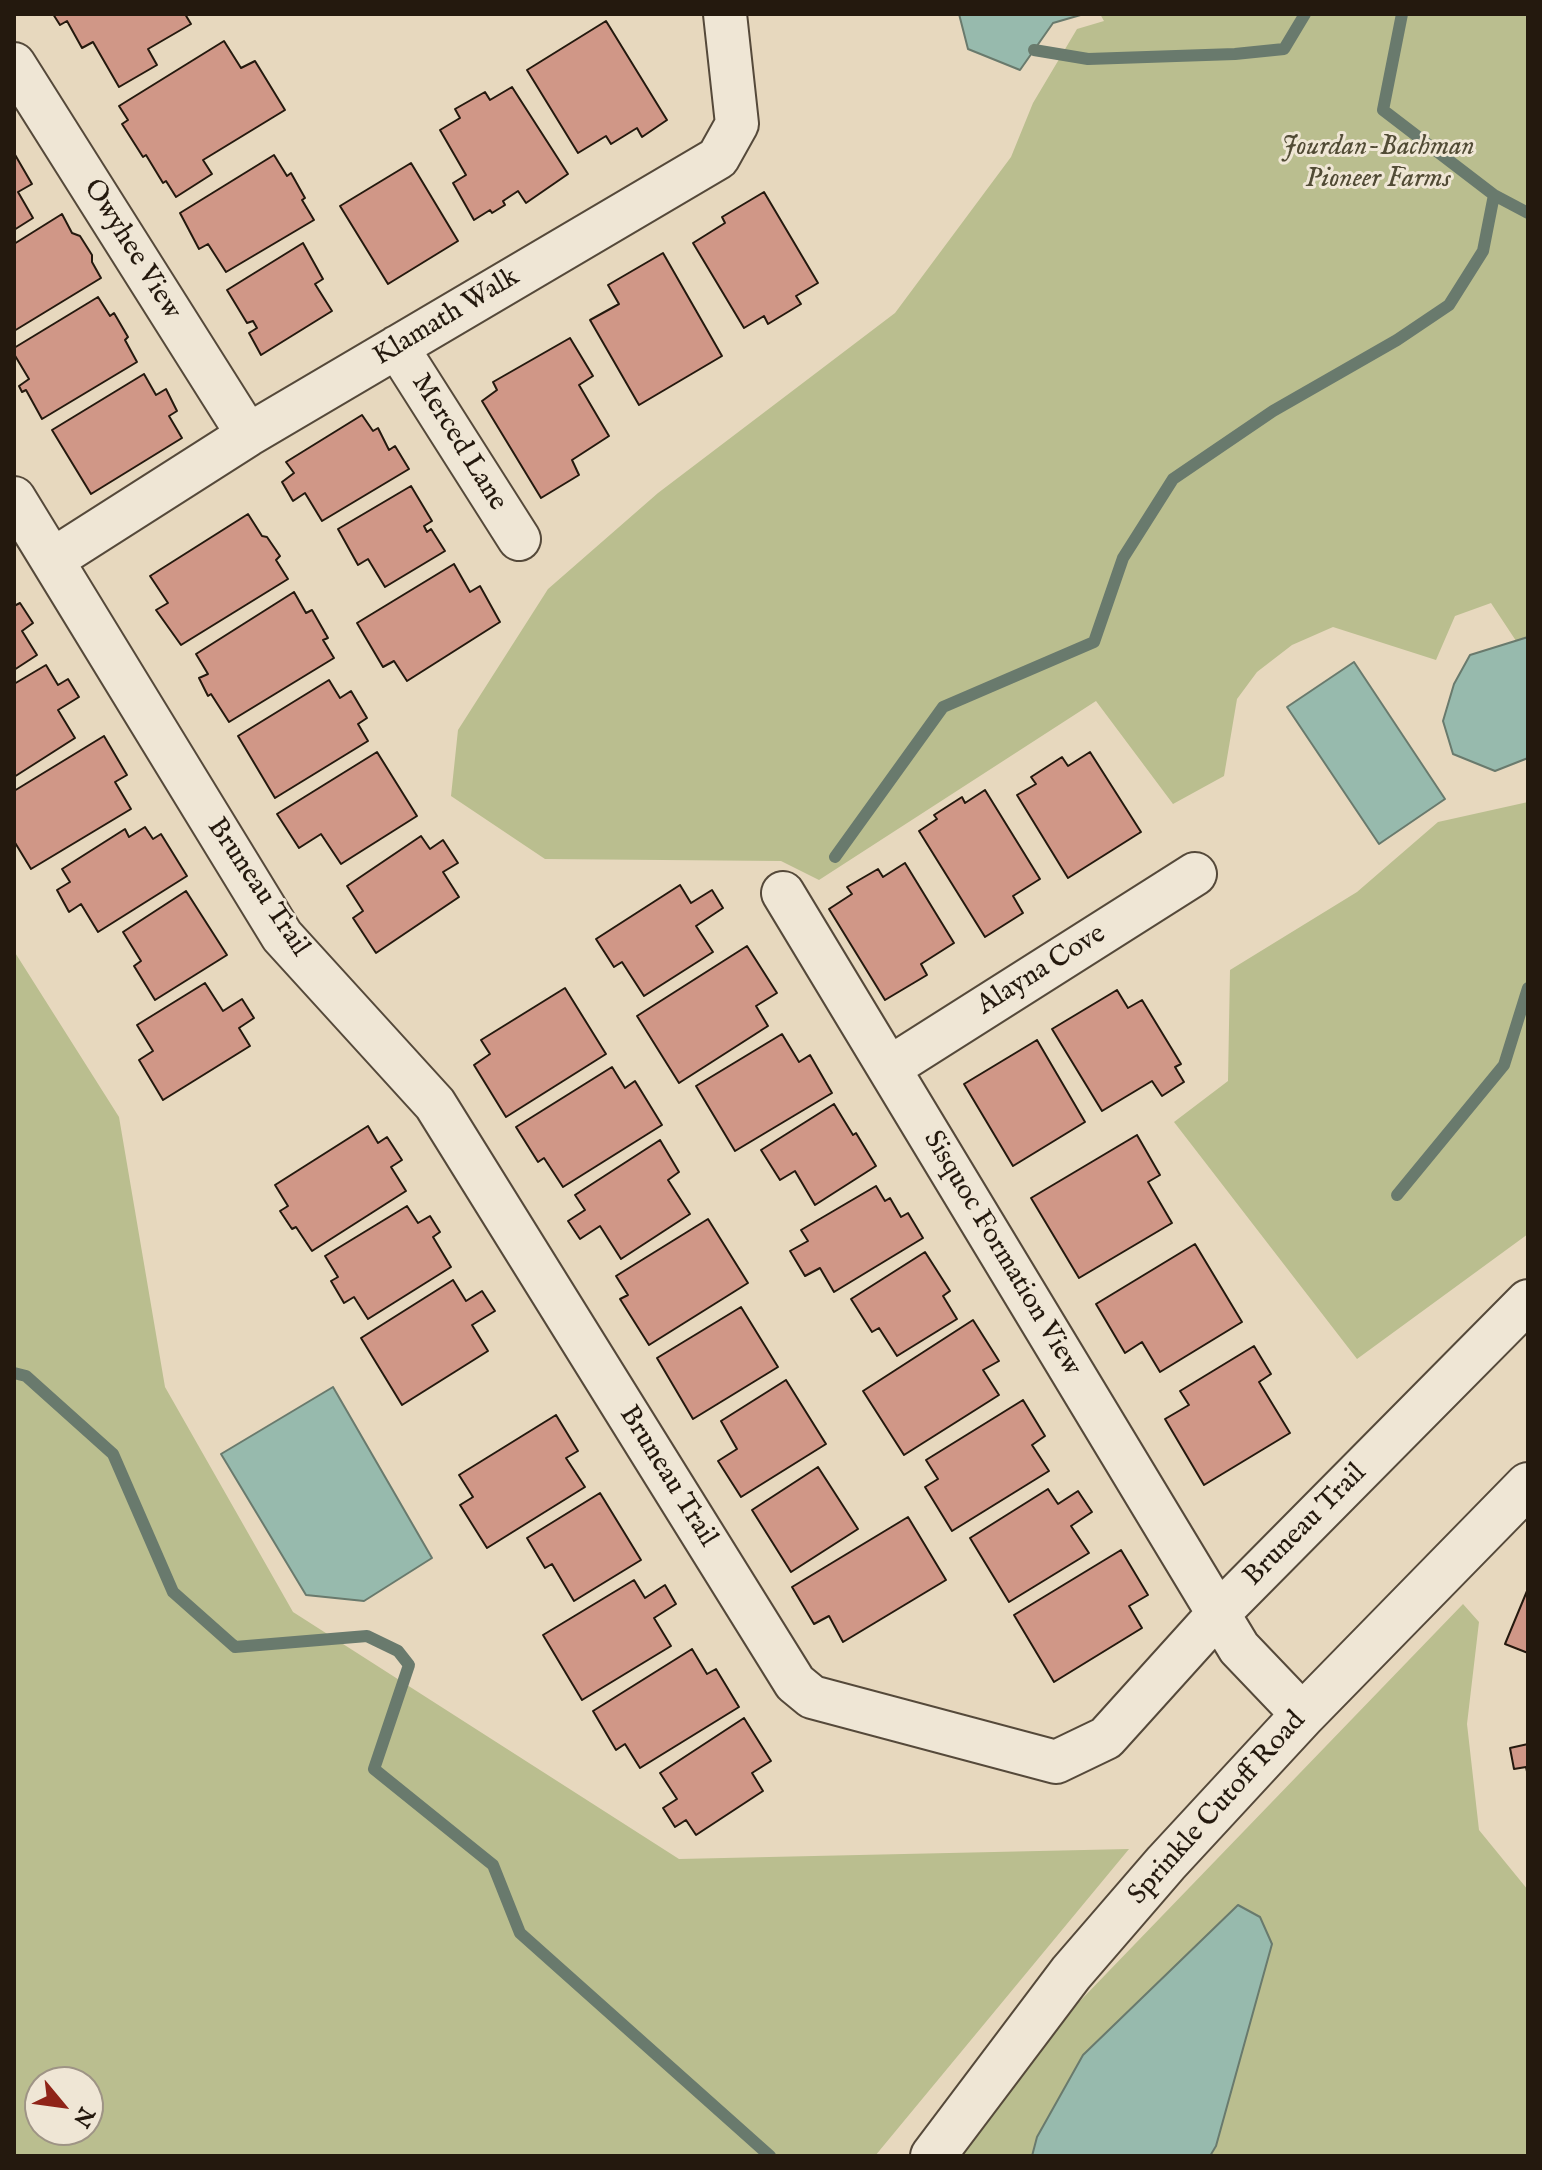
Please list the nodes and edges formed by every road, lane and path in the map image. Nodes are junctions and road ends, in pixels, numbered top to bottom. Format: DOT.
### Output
graph roads {
  1 [pos="725,14"];
  2 [pos="14,64"];
  3 [pos="397,347"];
  4 [pos="248,435"];
  5 [pos="14,498"];
  6 [pos="519,539"];
  7 [pos="52,560"];
  8 [pos="1195,874"];
  9 [pos="783,893"];
  10 [pos="889,1068"];
  11 [pos="1528,1301"];
  12 [pos="1528,1485"];
  13 [pos="1218,1614"];
  14 [pos="1303,1715"];
  15 [pos="933,2156"];
  1 -- 3 [label="street, Klamath Walk"];
  2 -- 4 [label="street, Owyhee View"];
  3 -- 4 [label="street, Klamath Walk"];
  3 -- 6 [label="street, Merced Lane"];
  4 -- 7 [label="street, Klamath Walk"];
  5 -- 7 [label="street, Bruneau Trail"];
  7 -- 13 [label="street, Bruneau Trail"];
  8 -- 10 [label="street, Alayna Cove"];
  9 -- 10 [label="street, Sisquoc Formation View"];
  10 -- 13 [label="street, Sisquoc Formation View"];
  11 -- 13 [label="street, Bruneau Trail"];
  12 -- 14 [label="street, Sprinkle Cutoff Road"];
  13 -- 14 [label="street, Sisquoc Formation View"];
  14 -- 15 [label="street, Sprinkle Cutoff Road"];
}
